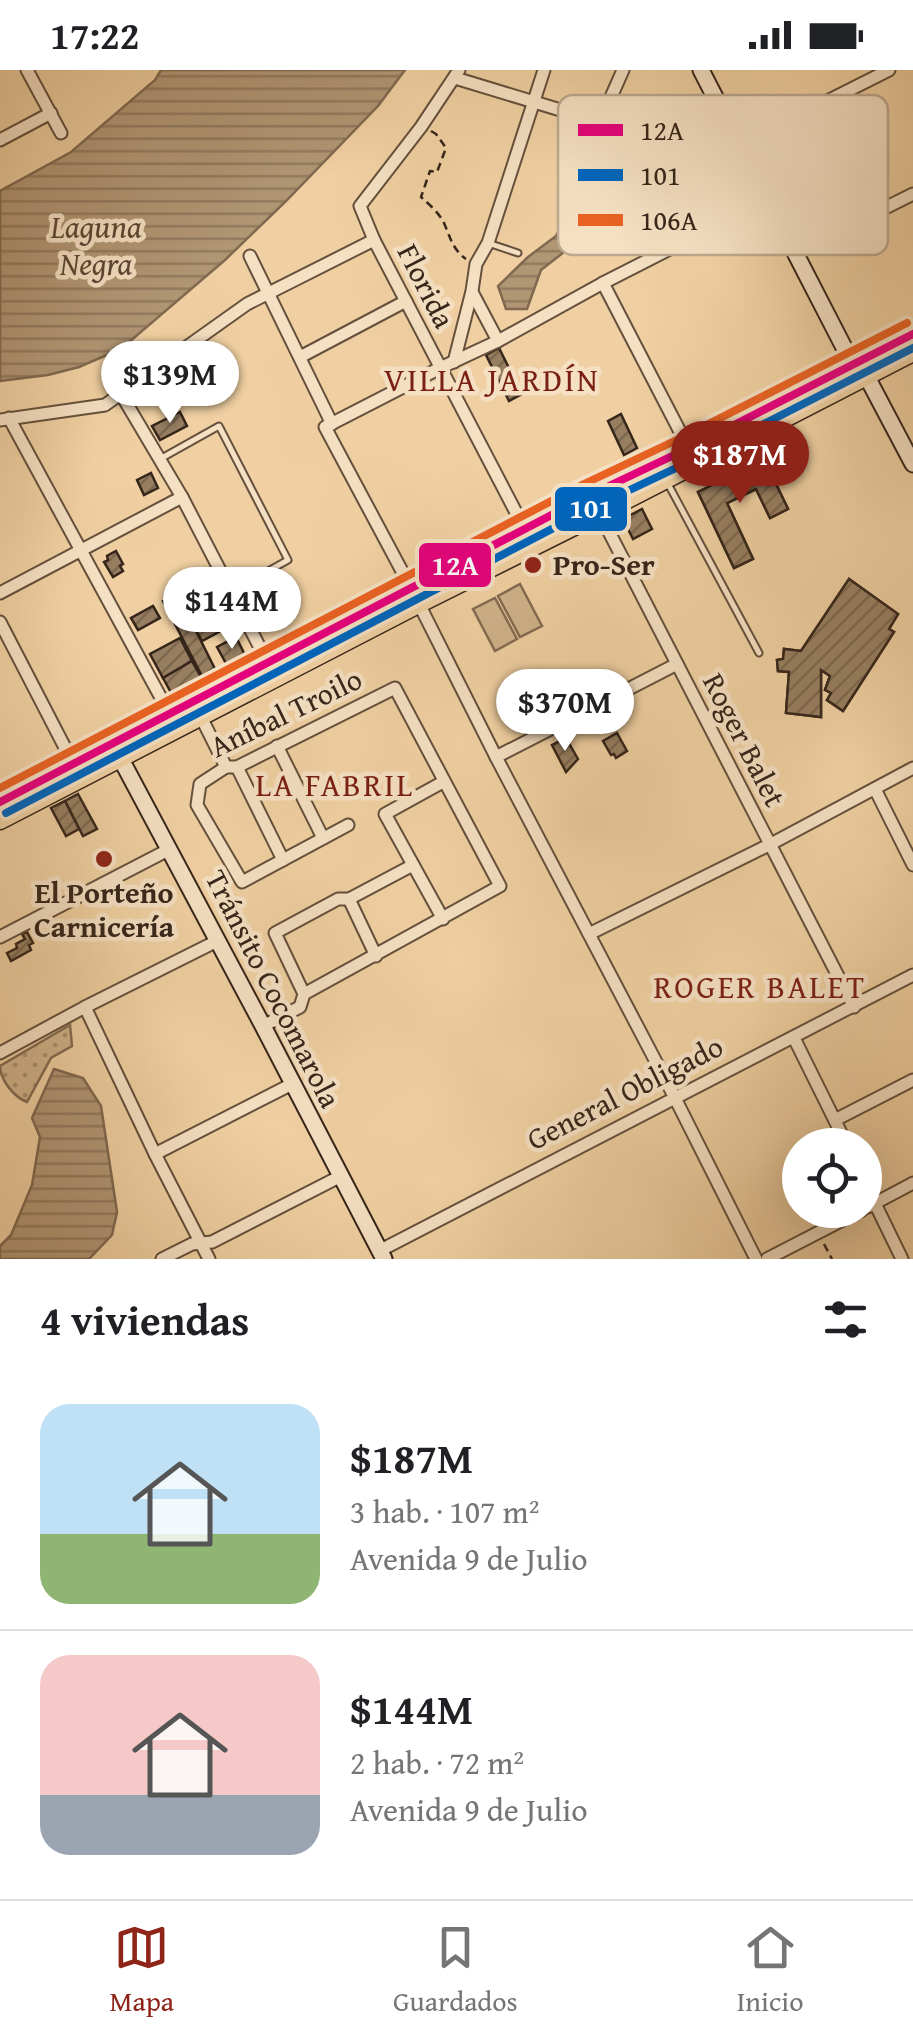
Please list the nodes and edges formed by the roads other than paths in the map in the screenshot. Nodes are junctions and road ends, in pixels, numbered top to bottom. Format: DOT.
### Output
graph roads {
  1 [pos="27,70"];
  2 [pos="544,70"];
  3 [pos="623,70"];
  4 [pos="702,70"];
  5 [pos="889,70"];
  6 [pos="457,74"];
  7 [pos="612,95"];
  8 [pos="715,95"];
  9 [pos="839,95"];
  10 [pos="533,101"];
  11 [pos="558,109"];
  12 [pos="52,113"];
  13 [pos="61,133"];
  14 [pos="0,140"];
  15 [pos="913,194"];
  16 [pos="888,207"];
  17 [pos="374,240"];
  18 [pos="488,243"];
  19 [pos="518,254"];
  20 [pos="659,255"];
  21 [pos="797,255"];
  22 [pos="250,256"];
  23 [pos="603,283"];
  24 [pos="472,292"];
  25 [pos="268,294"];
  26 [pos="406,301"];
  27 [pos="913,334"];
  28 [pos="498,341"];
  29 [pos="913,352"];
  30 [pos="300,357"];
  31 [pos="454,362"];
  32 [pos="440,368"];
  33 [pos="860,371"];
  34 [pos="121,394"];
  35 [pos="5,419"];
  36 [pos="329,426"];
  37 [pos="693,456"];
  38 [pos="159,460"];
  39 [pos="913,464"];
  40 [pos="666,479"];
  41 [pos="590,495"];
  42 [pos="182,497"];
  43 [pos="600,514"];
  44 [pos="524,530"];
  45 [pos="534,547"];
  46 [pos="81,551"];
  47 [pos="231,591"];
  48 [pos="0,593"];
  49 [pos="415,596"];
  50 [pos="0,622"];
  51 [pos="759,653"];
  52 [pos="678,664"];
  53 [pos="272,670"];
  54 [pos="197,709"];
  55 [pos="173,722"];
  56 [pos="277,746"];
  57 [pos="117,752"];
  58 [pos="496,757"];
  59 [pos="232,767"];
  60 [pos="913,768"];
  61 [pos="78,772"];
  62 [pos="443,782"];
  63 [pos="874,789"];
  64 [pos="0,802"];
  65 [pos="0,820"];
  66 [pos="348,825"];
  67 [pos="324,838"];
  68 [pos="769,845"];
  69 [pos="170,849"];
  70 [pos="283,860"];
  71 [pos="413,865"];
  72 [pos="913,865"];
  73 [pos="349,900"];
  74 [pos="443,918"];
  75 [pos="590,934"];
  76 [pos="0,937"];
  77 [pos="216,941"];
  78 [pos="376,956"];
  79 [pos="913,975"];
  80 [pos="304,994"];
  81 [pos="85,1007"];
  82 [pos="854,1007"];
  83 [pos="263,1026"];
  84 [pos="794,1038"];
  85 [pos="0,1053"];
  86 [pos="913,1080"];
  87 [pos="292,1084"];
  88 [pos="675,1098"];
  89 [pos="835,1120"];
  90 [pos="839,1128"];
  91 [pos="156,1154"];
  92 [pos="339,1176"];
  93 [pos="913,1183"];
  94 [pos="882,1199"];
  95 [pos="830,1228"];
  96 [pos="881,1228"];
  97 [pos="201,1243"];
  98 [pos="381,1255"];
  99 [pos="162,1259"];
  100 [pos="210,1259"];
  101 [pos="362,1259"];
  102 [pos="756,1259"];
  103 [pos="767,1259"];
  104 [pos="902,1259"];
  1 -- 12 [label="street"];
  2 -- 10 [label="street"];
  3 -- 7 [label="street"];
  4 -- 8 [label="street"];
  5 -- 9 [label="street"];
  6 -- 10 [label="street"];
  6 -- 17 [label="street, Florida"];
  10 -- 11 [label="street"];
  10 -- 18 [label="street"];
  12 -- 13 [label="street"];
  12 -- 14 [label="street"];
  15 -- 16 [label="street"];
  17 -- 25 [label="street"];
  17 -- 26 [label="street, Florida"];
  18 -- 19 [label="lane"];
  18 -- 24 [label="street"];
  20 -- 23 [label="street"];
  21 -- 33 [label="street"];
  22 -- 25 [label="street"];
  23 -- 28 [label="street"];
  23 -- 37 [label="street"];
  24 -- 28 [label="street"];
  24 -- 31 [label="street"];
  25 -- 30 [label="street"];
  25 -- 34 [label="street"];
  26 -- 30 [label="street"];
  26 -- 32 [label="street, Florida"];
  27 -- 33 [label="main road"];
  28 -- 31 [label="street"];
  29 -- 33 [label="main road"];
  30 -- 36 [label="street"];
  31 -- 32 [label="street"];
  32 -- 36 [label="street"];
  32 -- 44 [label="street, Florida"];
  33 -- 37 [label="main road"];
  33 -- 39 [label="street"];
  34 -- 35 [label="street"];
  34 -- 38 [label="street"];
  35 -- 46 [label="street"];
  36 -- 49 [label="street"];
  37 -- 40 [label="main road"];
  37 -- 41 [label="main road"];
  38 -- 42 [label="street"];
  38 -- 47 [label="lane"];
  40 -- 43 [label="main road"];
  40 -- 51 [label="lane"];
  41 -- 43 [label="street, Roger Balet"];
  41 -- 44 [label="main road"];
  42 -- 46 [label="street"];
  42 -- 47 [label="street"];
  43 -- 45 [label="main road"];
  43 -- 52 [label="street, Roger Balet"];
  44 -- 45 [label="street, Florida"];
  44 -- 49 [label="main road"];
  45 -- 49 [label="main road"];
  46 -- 48 [label="street"];
  46 -- 55 [label="street"];
  47 -- 53 [label="street"];
  49 -- 53 [label="main road"];
  49 -- 58 [label="street"];
  50 -- 61 [label="street"];
  52 -- 58 [label="street"];
  52 -- 68 [label="street, Roger Balet"];
  53 -- 54 [label="main road"];
  54 -- 55 [label="main road"];
  54 -- 59 [label="street"];
  55 -- 57 [label="main road"];
  56 -- 59 [label="street, Aníbal Troilo"];
  56 -- 62 [label="street, Aníbal Troilo"];
  56 -- 67 [label="street"];
  57 -- 61 [label="main road"];
  57 -- 69 [label="street, Tránsito Cocomarola"];
  58 -- 75 [label="street"];
  59 -- 70 [label="street"];
  59 -- 70 [label="street, Aníbal Troilo"];
  60 -- 63 [label="street"];
  61 -- 64 [label="main road"];
  61 -- 65 [label="main road"];
  62 -- 71 [label="street"];
  62 -- 74 [label="street"];
  63 -- 68 [label="street"];
  63 -- 72 [label="street"];
  66 -- 67 [label="street"];
  67 -- 70 [label="street"];
  68 -- 75 [label="street"];
  68 -- 82 [label="street, Roger Balet"];
  69 -- 76 [label="street"];
  69 -- 77 [label="street, Tránsito Cocomarola"];
  71 -- 73 [label="street"];
  71 -- 74 [label="street"];
  73 -- 78 [label="street"];
  73 -- 80 [label="street"];
  74 -- 78 [label="street"];
  75 -- 88 [label="street"];
  77 -- 81 [label="street"];
  77 -- 83 [label="street, Tránsito Cocomarola"];
  78 -- 80 [label="street"];
  79 -- 82 [label="street, General Obligado"];
  80 -- 83 [label="street"];
  81 -- 85 [label="street"];
  81 -- 91 [label="street"];
  82 -- 84 [label="street, General Obligado"];
  83 -- 87 [label="street, Tránsito Cocomarola"];
  84 -- 88 [label="street, General Obligado"];
  84 -- 89 [label="street"];
  86 -- 89 [label="street"];
  87 -- 91 [label="street"];
  87 -- 92 [label="street, Tránsito Cocomarola"];
  88 -- 98 [label="street, General Obligado"];
  88 -- 102 [label="street"];
  89 -- 90 [label="street"];
  91 -- 97 [label="street"];
  92 -- 97 [label="street"];
  92 -- 98 [label="street, Tránsito Cocomarola"];
  93 -- 94 [label="street"];
  95 -- 103 [label="street"];
  96 -- 104 [label="street"];
  97 -- 99 [label="street"];
  97 -- 100 [label="street"];
  98 -- 101 [label="street, General Obligado"];
}
